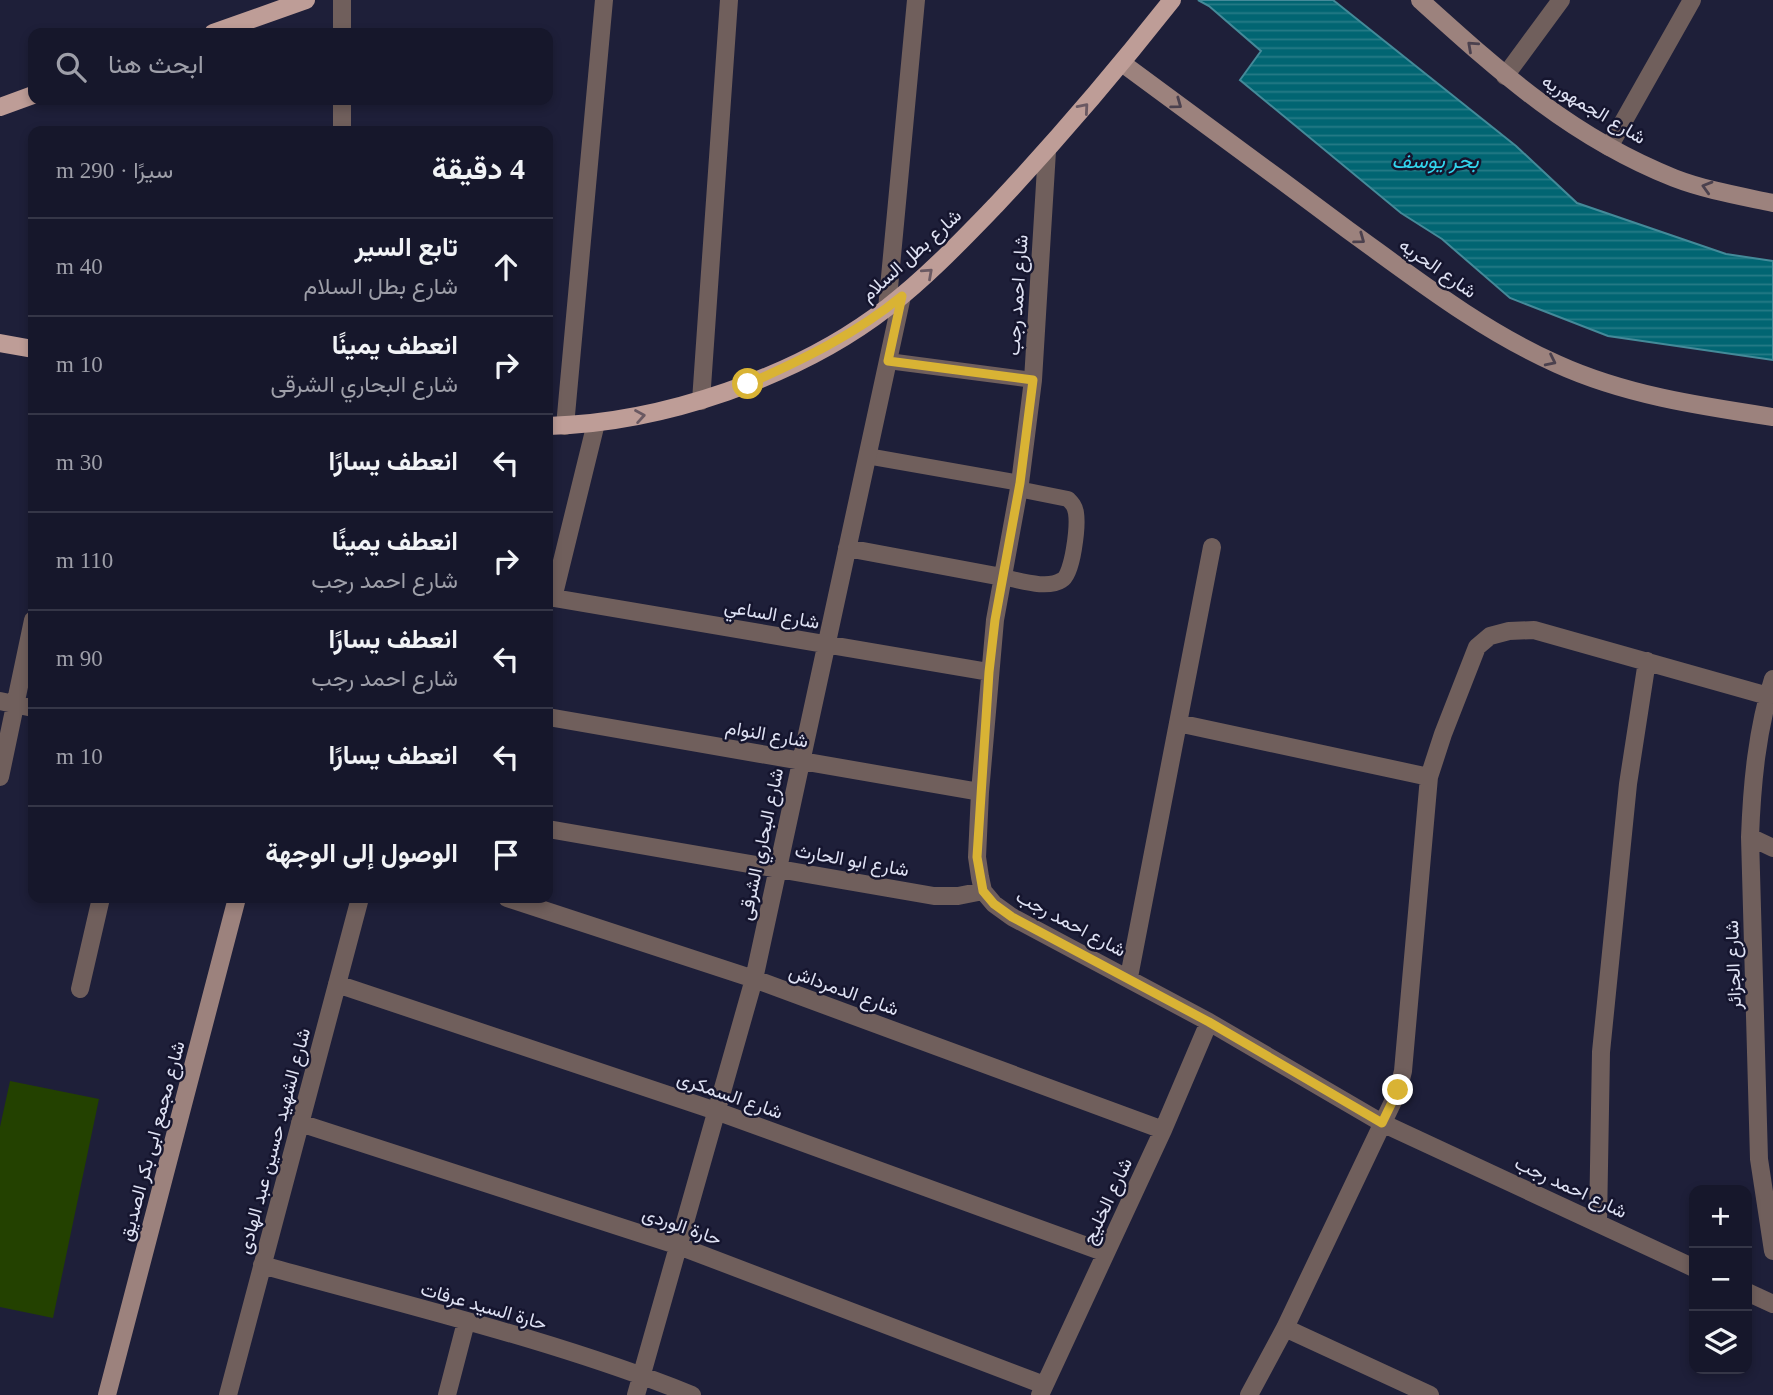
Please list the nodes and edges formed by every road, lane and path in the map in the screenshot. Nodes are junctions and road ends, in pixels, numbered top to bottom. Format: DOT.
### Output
graph roads {
  1 [pos="306,0"];
  2 [pos="342,0"];
  3 [pos="604,0"];
  4 [pos="729,0"];
  5 [pos="916,0"];
  6 [pos="1172,0"];
  7 [pos="1420,0"];
  8 [pos="1561,0"];
  9 [pos="1692,0"];
  10 [pos="273,6"];
  11 [pos="224,28"];
  12 [pos="342,28"];
  13 [pos="1122,63"];
  14 [pos="1505,76"];
  15 [pos="28,97"];
  16 [pos="342,105"];
  17 [pos="0,107"];
  18 [pos="342,126"];
  19 [pos="1609,147"];
  20 [pos="1047,151"];
  21 [pos="1773,204"];
  22 [pos="902,296"];
  23 [pos="887,309"];
  24 [pos="0,344"];
  25 [pos="28,348"];
  26 [pos="888,361"];
  27 [pos="1033,380"];
  28 [pos="701,401"];
  29 [pos="1773,417"];
  30 [pos="596,423"];
  31 [pos="556,426"];
  32 [pos="867,456"];
  33 [pos="1019,486"];
  34 [pos="1212,547"];
  35 [pos="846,548"];
  36 [pos="1002,578"];
  37 [pos="553,587"];
  38 [pos="553,599"];
  39 [pos="825,644"];
  40 [pos="28,646"];
  41 [pos="1647,661"];
  42 [pos="989,672"];
  43 [pos="1770,687"];
  44 [pos="16,705"];
  45 [pos="553,718"];
  46 [pos="1178,723"];
  47 [pos="800,761"];
  48 [pos="0,777"];
  49 [pos="1429,777"];
  50 [pos="979,792"];
  51 [pos="553,830"];
  52 [pos="1750,837"];
  53 [pos="1773,848"];
  54 [pos="777,869"];
  55 [pos="983,891"];
  56 [pos="100,903"];
  57 [pos="236,903"];
  58 [pos="359,903"];
  59 [pos="522,903"];
  60 [pos="1129,977"];
  61 [pos="754,979"];
  62 [pos="337,984"];
  63 [pos="80,989"];
  64 [pos="1209,1022"];
  65 [pos="716,1111"];
  66 [pos="300,1123"];
  67 [pos="1382,1123"];
  68 [pos="1163,1130"];
  69 [pos="1598,1223"];
  70 [pos="679,1246"];
  71 [pos="1773,1251"];
  72 [pos="1106,1253"];
  73 [pos="262,1265"];
  74 [pos="1689,1266"];
  75 [pos="1752,1294"];
  76 [pos="1773,1304"];
  77 [pos="466,1322"];
  78 [pos="1285,1328"];
  79 [pos="642,1375"];
  80 [pos="1042,1390"];
  81 [pos="107,1395"];
  82 [pos="228,1395"];
  83 [pos="447,1395"];
  84 [pos="636,1395"];
  85 [pos="692,1395"];
  86 [pos="1250,1395"];
  87 [pos="1430,1395"];
  1 -- 10 [label="main road"];
  2 -- 12 [label="street"];
  3 -- 31 [label="street"];
  4 -- 28 [label="street"];
  5 -- 23 [label="street"];
  6 -- 13 [label="main road, شارع بطل السلام"];
  14 -- 7 [label="street, شارع الجمهوريه, one-way"];
  8 -- 14 [label="street"];
  9 -- 19 [label="street"];
  10 -- 11 [label="main road"];
  20 -- 13 [label="main road, شارع بطل السلام, one-way"];
  13 -- 29 [label="street, شارع الحريه, one-way"];
  14 -- 19 [label="street, شارع الجمهوريه"];
  15 -- 17 [label="main road"];
  16 -- 18 [label="street"];
  21 -- 19 [label="street, شارع الجمهوريه, one-way"];
  22 -- 20 [label="main road, شارع بطل السلام, one-way"];
  20 -- 27 [label="street, شارع احمد رجب"];
  22 -- 23 [label="main road, شارع بطل السلام"];
  22 -- 26 [label="street, شارع البحاري الشرقى"];
  23 -- 28 [label="main road, شارع بطل السلام"];
  24 -- 25 [label="main road"];
  26 -- 27 [label="lane"];
  26 -- 32 [label="street, شارع البحاري الشرقى"];
  27 -- 33 [label="street, شارع احمد رجب"];
  30 -- 28 [label="main road, شارع بطل السلام, one-way"];
  30 -- 31 [label="main road, شارع بطل السلام"];
  30 -- 37 [label="street"];
  32 -- 33 [label="lane"];
  32 -- 35 [label="street, شارع البحاري الشرقى"];
  33 -- 36 [label="street, شارع احمد رجب"];
  33 -- 36 [label="lane"];
  34 -- 46 [label="street"];
  35 -- 36 [label="street"];
  35 -- 39 [label="street, شارع البحاري الشرقى"];
  36 -- 42 [label="street, شارع احمد رجب"];
  38 -- 39 [label="street, شارع الساعي"];
  39 -- 42 [label="street, شارع الساعي"];
  39 -- 47 [label="street, شارع البحاري الشرقى"];
  40 -- 44 [label="street"];
  41 -- 43 [label="street"];
  41 -- 49 [label="street"];
  41 -- 69 [label="street"];
  42 -- 50 [label="street, شارع احمد رجب"];
  43 -- 52 [label="street, شارع الجزائر"];
  44 -- 48 [label="street"];
  45 -- 47 [label="street, شارع النوام"];
  46 -- 49 [label="street"];
  46 -- 60 [label="street"];
  47 -- 50 [label="street, شارع النوام"];
  47 -- 54 [label="street, شارع البحاري الشرقى"];
  49 -- 67 [label="street"];
  50 -- 55 [label="street, شارع احمد رجب"];
  51 -- 54 [label="street, شارع ابو الحارث"];
  52 -- 53 [label="street"];
  52 -- 71 [label="street, شارع الجزائر"];
  54 -- 55 [label="street, شارع ابو الحارث"];
  54 -- 61 [label="street, شارع البحاري الشرقى"];
  55 -- 60 [label="street, شارع احمد رجب"];
  56 -- 63 [label="street"];
  57 -- 81 [label="street, شارع مجمع ابى بكر الصديق"];
  58 -- 62 [label="street, شارع الشهيد حسين عبد الهادى"];
  59 -- 61 [label="street, شارع الدمرداش"];
  60 -- 64 [label="street, شارع احمد رجب"];
  61 -- 65 [label="street, شارع البحاري الشرقى"];
  61 -- 68 [label="street, شارع الدمرداش"];
  62 -- 65 [label="street, شارع السمكرى"];
  62 -- 66 [label="street, شارع الشهيد حسين عبد الهادى"];
  64 -- 67 [label="street, شارع احمد رجب"];
  64 -- 68 [label="street, شارع الخليج"];
  65 -- 70 [label="street, شارع البحاري الشرقى"];
  65 -- 72 [label="street, شارع السمكرى"];
  66 -- 70 [label="street, حارة الوردى"];
  66 -- 73 [label="street, شارع الشهيد حسين عبد الهادى"];
  67 -- 69 [label="street, شارع احمد رجب"];
  67 -- 78 [label="street"];
  68 -- 72 [label="street, شارع الخليج"];
  69 -- 74 [label="street, شارع احمد رجب"];
  70 -- 79 [label="street, شارع البحاري الشرقى"];
  70 -- 80 [label="street, حارة الوردى"];
  72 -- 80 [label="street, شارع الخليج"];
  73 -- 77 [label="street, حارة السيد عرفات"];
  73 -- 82 [label="street, شارع الشهيد حسين عبد الهادى"];
  75 -- 76 [label="street"];
  77 -- 79 [label="street, حارة السيد عرفات"];
  77 -- 83 [label="street"];
  78 -- 86 [label="street"];
  78 -- 87 [label="street"];
  79 -- 84 [label="street, شارع البحاري الشرقى"];
  79 -- 85 [label="street, حارة السيد عرفات"];
}
